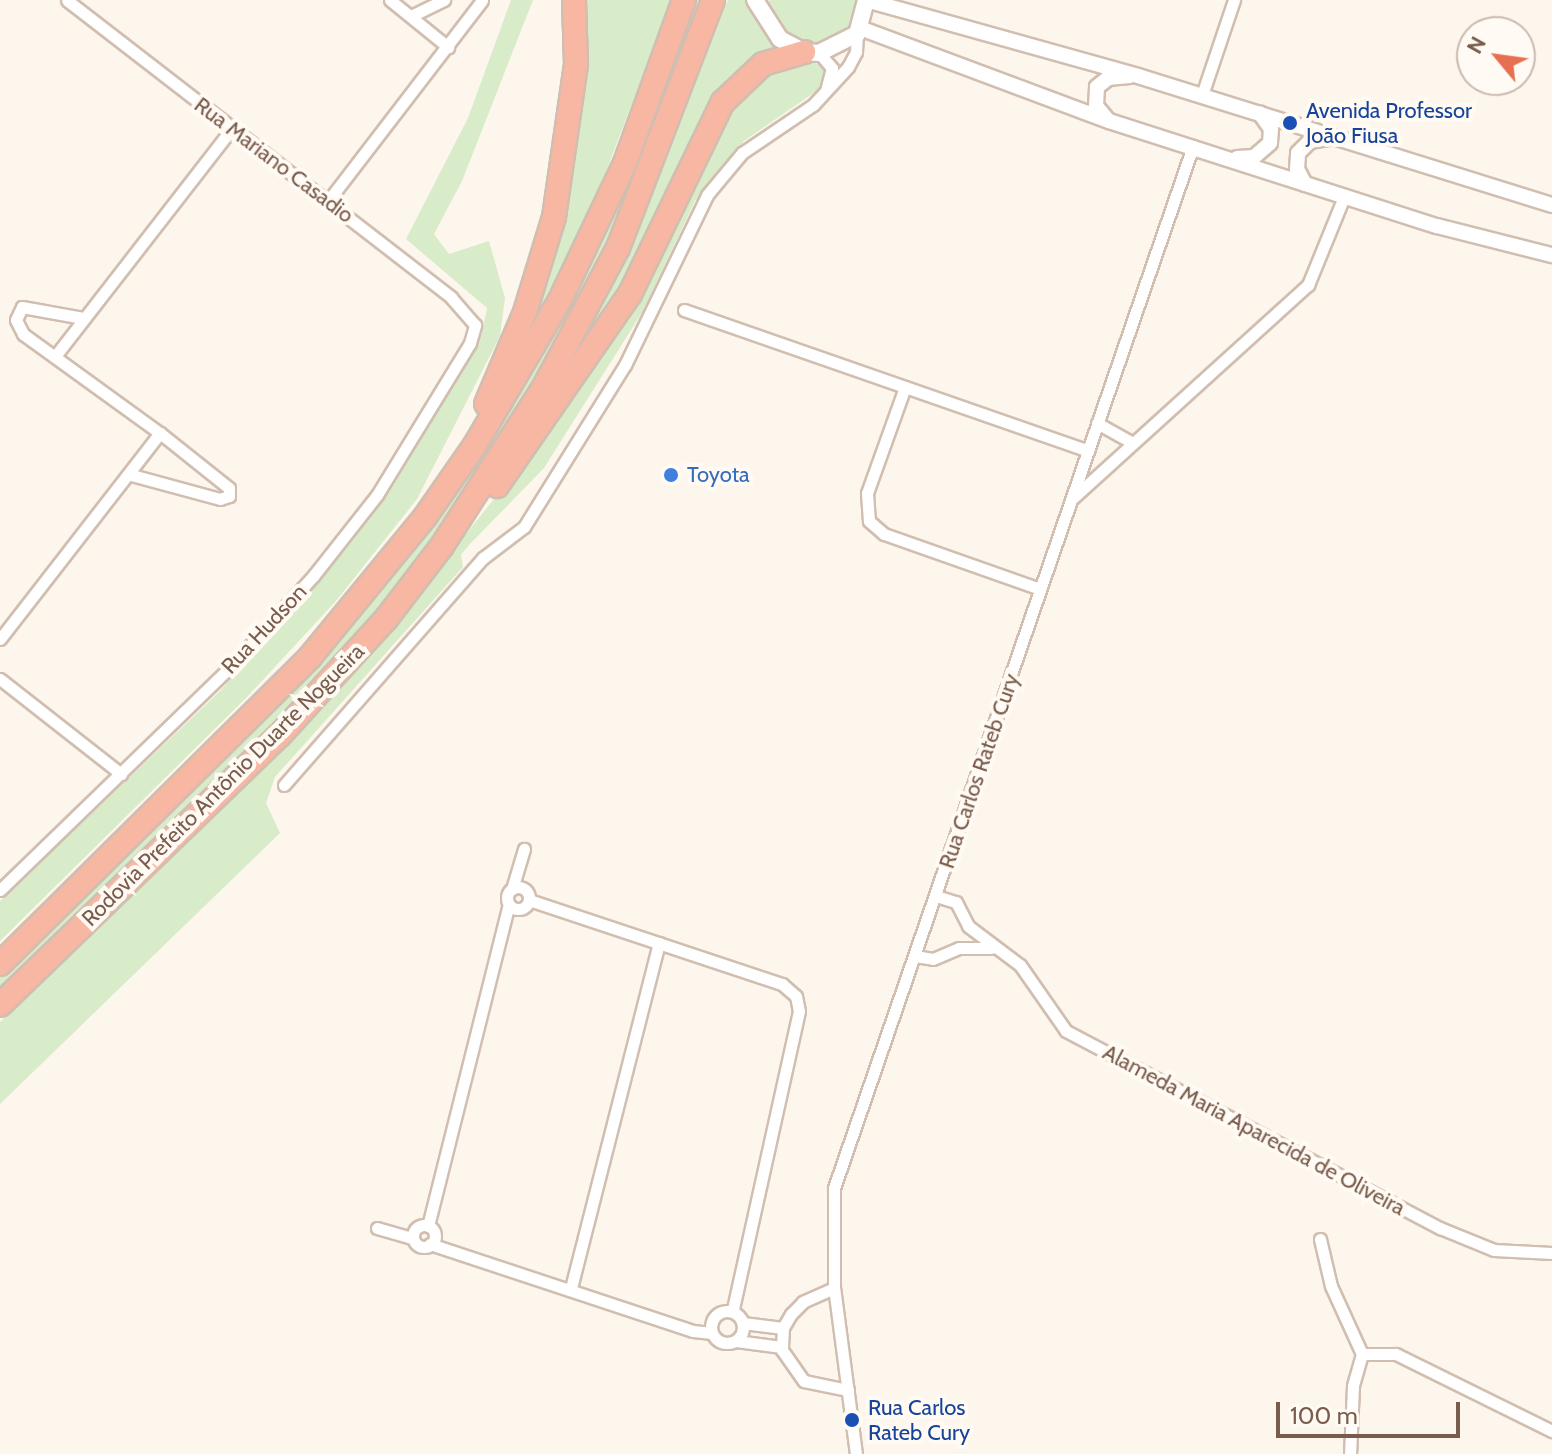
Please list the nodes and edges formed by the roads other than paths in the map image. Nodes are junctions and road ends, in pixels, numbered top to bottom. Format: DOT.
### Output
graph roads {
  1 [pos="390,0"];
  2 [pos="444,0"];
  3 [pos="482,0"];
  4 [pos="574,0"];
  5 [pos="684,0"];
  6 [pos="755,0"];
  7 [pos="866,0"];
  8 [pos="1234,0"];
  9 [pos="72,1"];
  10 [pos="712,3"];
  11 [pos="411,16"];
  12 [pos="858,31"];
  13 [pos="448,47"];
  14 [pos="812,52"];
  15 [pos="1138,76"];
  16 [pos="823,95"];
  17 [pos="1202,95"];
  18 [pos="1260,113"];
  19 [pos="1109,121"];
  20 [pos="231,129"];
  21 [pos="1332,138"];
  22 [pos="1193,146"];
  23 [pos="1229,159"];
  24 [pos="1305,184"];
  25 [pos="1344,197"];
  26 [pos="328,201"];
  27 [pos="1552,205"];
  28 [pos="1552,255"];
  29 [pos="684,310"];
  30 [pos="83,318"];
  31 [pos="475,325"];
  32 [pos="56,355"];
  33 [pos="905,387"];
  34 [pos="1097,423"];
  35 [pos="160,433"];
  36 [pos="1133,443"];
  37 [pos="1088,451"];
  38 [pos="128,474"];
  39 [pos="1071,499"];
  40 [pos="425,517"];
  41 [pos="1040,589"];
  42 [pos="386,619"];
  43 [pos="0,639"];
  44 [pos="0,679"];
  45 [pos="121,774"];
  46 [pos="284,785"];
  47 [pos="524,849"];
  48 [pos="512,889"];
  49 [pos="0,890"];
  50 [pos="936,896"];
  51 [pos="529,900"];
  52 [pos="509,904"];
  53 [pos="968,926"];
  54 [pos="659,943"];
  55 [pos="959,948"];
  56 [pos="991,948"];
  57 [pos="915,956"];
  58 [pos="0,964"];
  59 [pos="0,1005"];
  60 [pos="428,1226"];
  61 [pos="377,1228"];
  62 [pos="413,1238"];
  63 [pos="1320,1239"];
  64 [pos="430,1244"];
  65 [pos="1552,1253"];
  66 [pos="571,1288"];
  67 [pos="834,1288"];
  68 [pos="732,1312"];
  69 [pos="743,1323"];
  70 [pos="783,1328"];
  71 [pos="712,1333"];
  72 [pos="736,1341"];
  73 [pos="782,1347"];
  74 [pos="1362,1354"];
  75 [pos="848,1390"];
  76 [pos="1552,1431"];
  77 [pos="856,1454"];
  78 [pos="1350,1454"];
  1 -- 11 [label="street"];
  2 -- 11 [label="street"];
  3 -- 13 [label="street"];
  4 -- 40 [label="highway"];
  5 -- 40 [label="highway, Rodovia Prefeito Antônio Duarte Nogueira"];
  6 -- 14 [label="main road"];
  7 -- 12 [label="main road"];
  7 -- 15 [label="street"];
  8 -- 17 [label="street"];
  9 -- 20 [label="street, Rua Mariano Casadio"];
  10 -- 42 [label="highway, Rodovia Prefeito Antônio Duarte Nogueira"];
  11 -- 13 [label="street"];
  12 -- 14 [label="main road"];
  12 -- 16 [label="street"];
  12 -- 19 [label="street"];
  13 -- 26 [label="street"];
  14 -- 16 [label="street"];
  14 -- 42 [label="highway"];
  15 -- 17 [label="street"];
  15 -- 19 [label="street"];
  16 -- 46 [label="street"];
  17 -- 18 [label="street"];
  18 -- 21 [label="street"];
  18 -- 23 [label="street"];
  19 -- 22 [label="street"];
  20 -- 26 [label="street, Rua Mariano Casadio"];
  20 -- 30 [label="street"];
  21 -- 24 [label="street"];
  21 -- 27 [label="street"];
  22 -- 23 [label="street"];
  22 -- 34 [label="street, Rua Carlos Rateb Cury"];
  23 -- 24 [label="street"];
  24 -- 25 [label="street"];
  25 -- 28 [label="street"];
  25 -- 36 [label="street"];
  26 -- 31 [label="street, Rua Mariano Casadio"];
  29 -- 33 [label="street"];
  30 -- 32 [label="street"];
  30 -- 32 [label="street"];
  31 -- 45 [label="street, Rua Hudson"];
  32 -- 35 [label="street"];
  33 -- 37 [label="street"];
  33 -- 41 [label="street"];
  34 -- 36 [label="street"];
  34 -- 37 [label="street, Rua Carlos Rateb Cury"];
  35 -- 38 [label="street"];
  35 -- 38 [label="street"];
  36 -- 39 [label="street"];
  37 -- 39 [label="street, Rua Carlos Rateb Cury"];
  38 -- 43 [label="street"];
  39 -- 41 [label="street, Rua Carlos Rateb Cury"];
  40 -- 58 [label="highway, Rodovia Prefeito Antônio Duarte Nogueira"];
  41 -- 50 [label="street, Rua Carlos Rateb Cury"];
  42 -- 59 [label="highway, Rodovia Prefeito Antônio Duarte Nogueira"];
  44 -- 45 [label="street"];
  45 -- 49 [label="street, Rua Hudson"];
  47 -- 48 [label="street"];
  48 -- 51 [label="street"];
  48 -- 52 [label="street"];
  50 -- 53 [label="street, Alameda Maria Aparecida de Oliveira"];
  50 -- 57 [label="street, Rua Carlos Rateb Cury"];
  51 -- 52 [label="street"];
  51 -- 54 [label="street"];
  52 -- 60 [label="street"];
  53 -- 55 [label="street"];
  53 -- 56 [label="street, Alameda Maria Aparecida de Oliveira"];
  54 -- 66 [label="street"];
  54 -- 68 [label="street"];
  55 -- 56 [label="street"];
  55 -- 57 [label="street"];
  56 -- 65 [label="street, Alameda Maria Aparecida de Oliveira"];
  57 -- 67 [label="street, Rua Carlos Rateb Cury"];
  60 -- 62 [label="street"];
  60 -- 64 [label="street"];
  61 -- 62 [label="street"];
  62 -- 64 [label="street"];
  63 -- 74 [label="street"];
  64 -- 66 [label="street"];
  66 -- 71 [label="street"];
  67 -- 70 [label="street"];
  67 -- 75 [label="street, Rua Carlos Rateb Cury"];
  68 -- 69 [label="street"];
  68 -- 71 [label="street"];
  69 -- 70 [label="street"];
  69 -- 72 [label="street"];
  70 -- 73 [label="street"];
  71 -- 72 [label="street"];
  72 -- 73 [label="street"];
  73 -- 75 [label="street"];
  74 -- 76 [label="street"];
  74 -- 78 [label="street"];
  75 -- 77 [label="street, Rua Carlos Rateb Cury"];
}
